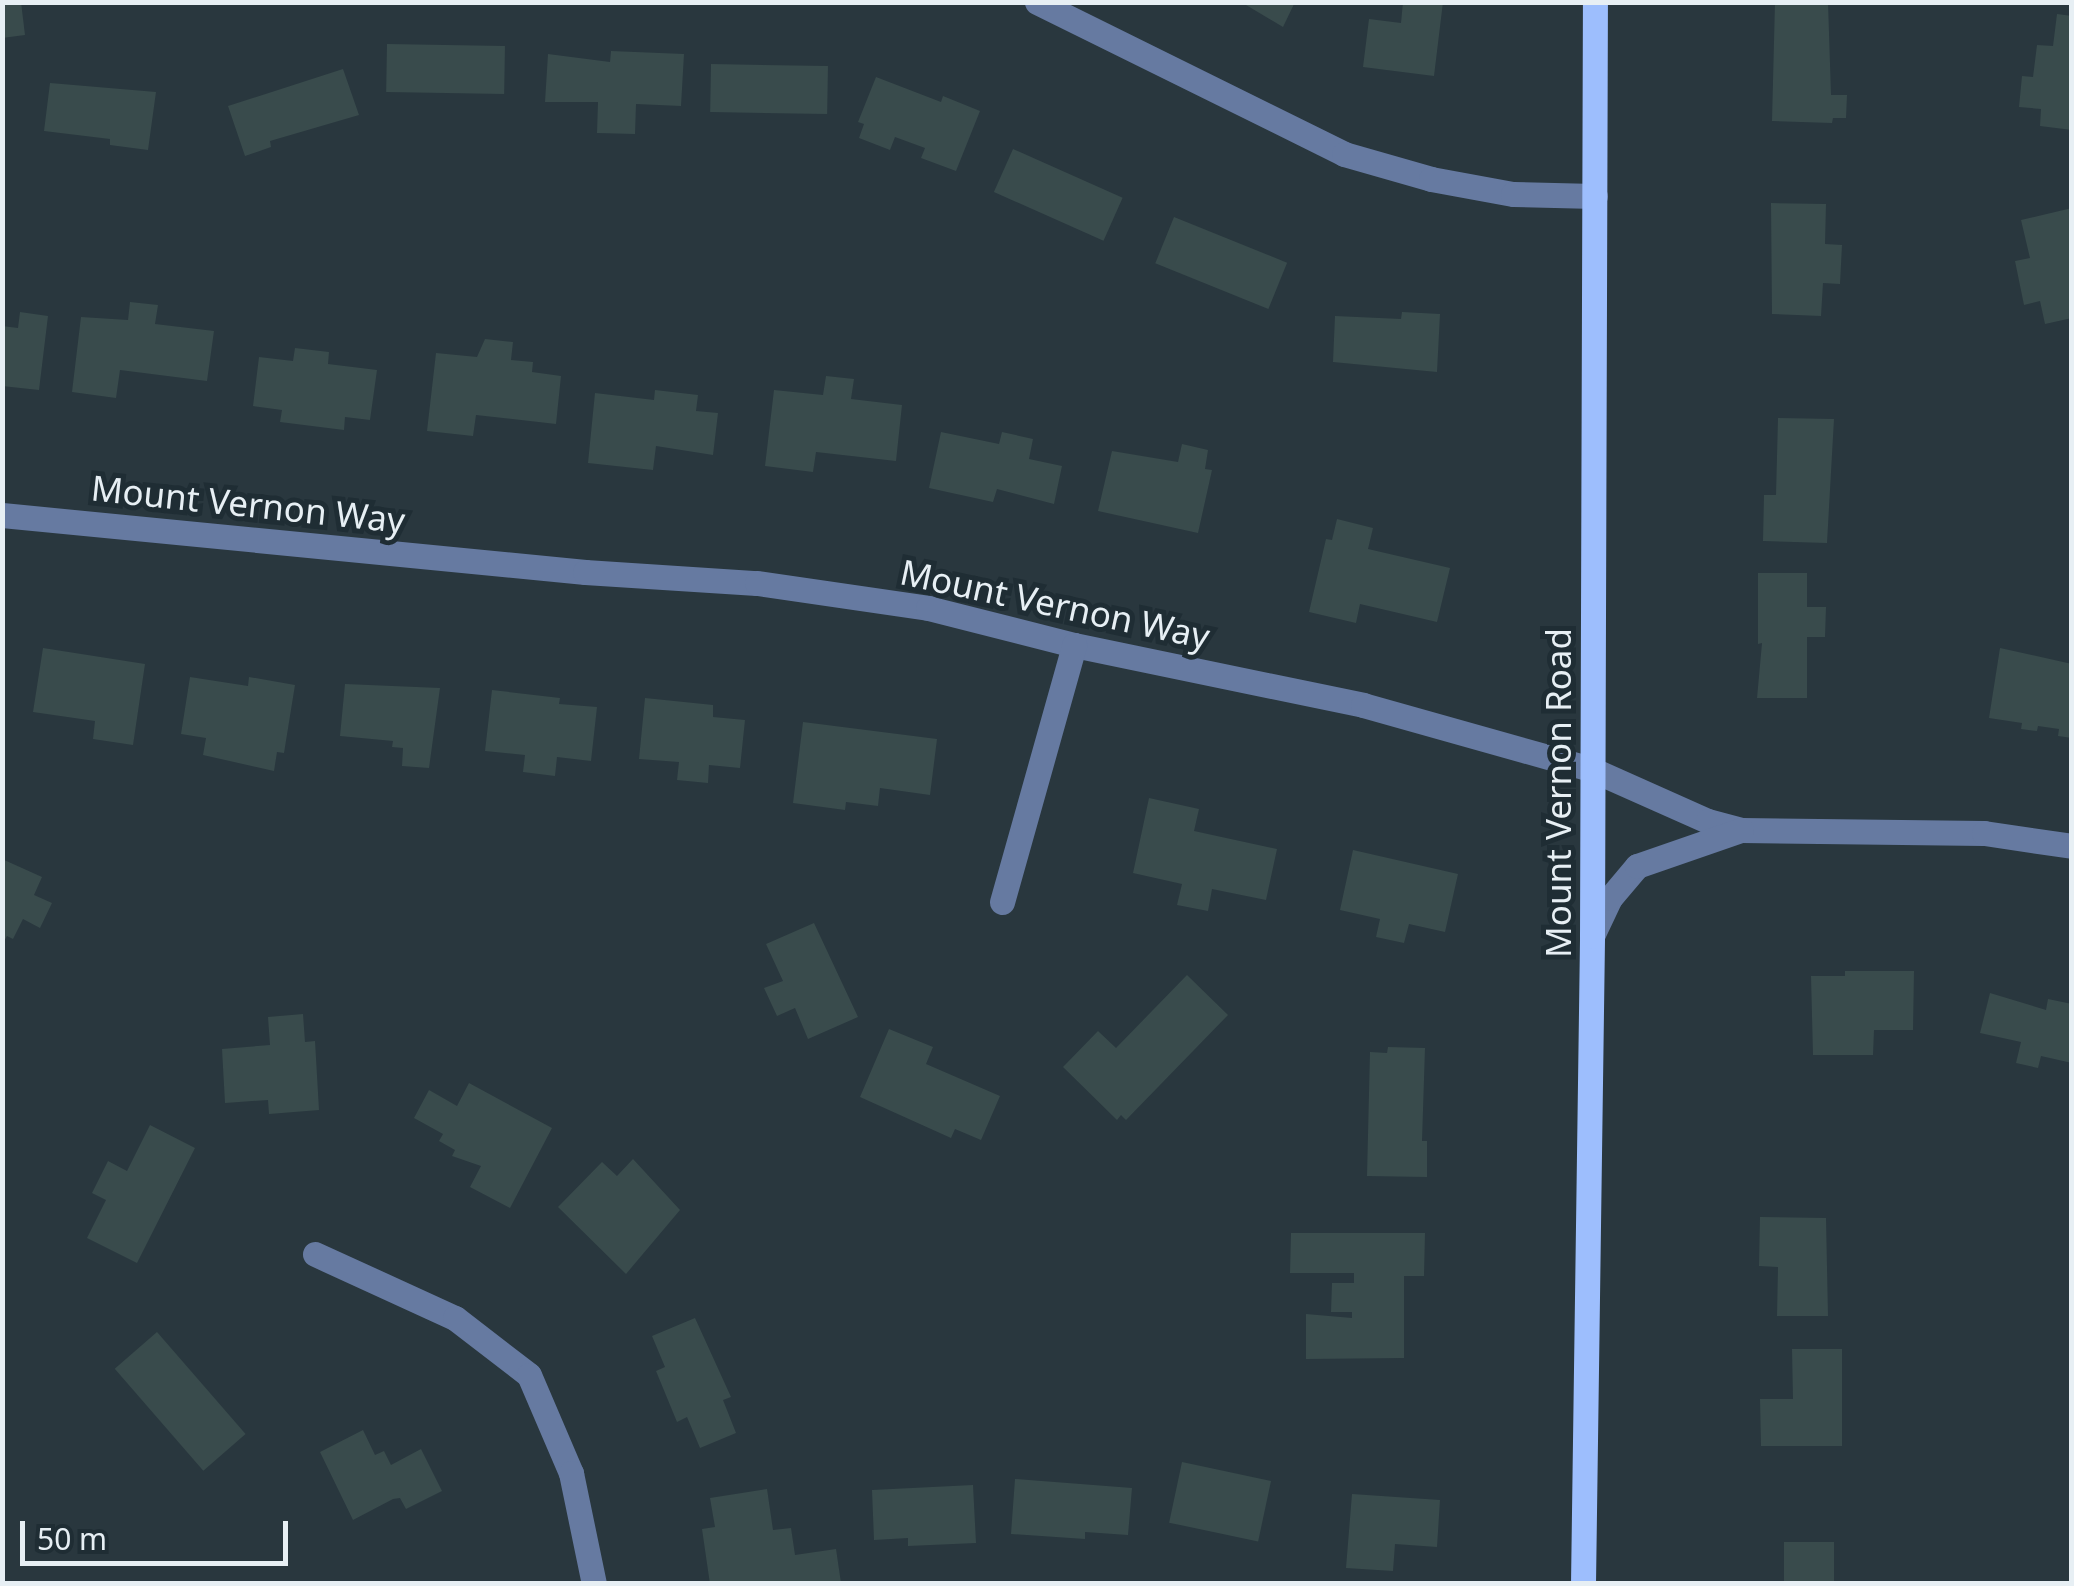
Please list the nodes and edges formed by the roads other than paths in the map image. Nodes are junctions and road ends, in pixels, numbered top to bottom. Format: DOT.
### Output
graph roads {
  1 [pos="1595,2"];
  2 [pos="1049,5"];
  3 [pos="1594,196"];
  4 [pos="2,515"];
  5 [pos="1074,645"];
  6 [pos="1591,769"];
  7 [pos="1740,830"];
  8 [pos="2072,846"];
  9 [pos="1002,902"];
  10 [pos="1592,936"];
  11 [pos="315,1254"];
  12 [pos="594,1584"];
  13 [pos="1583,1584"];
  1 -- 3 [label="main road, Mount Vernon Road"];
  2 -- 3 [label="street"];
  3 -- 6 [label="main road, Mount Vernon Road"];
  4 -- 5 [label="street, Mount Vernon Way"];
  5 -- 6 [label="street, Mount Vernon Way"];
  5 -- 9 [label="street"];
  6 -- 7 [label="street, Mount Vernon Way"];
  6 -- 10 [label="main road, Mount Vernon Road"];
  7 -- 8 [label="street, Mount Vernon Way"];
  7 -- 10 [label="street"];
  10 -- 13 [label="main road, Mount Vernon Road"];
  11 -- 12 [label="street"];
}
